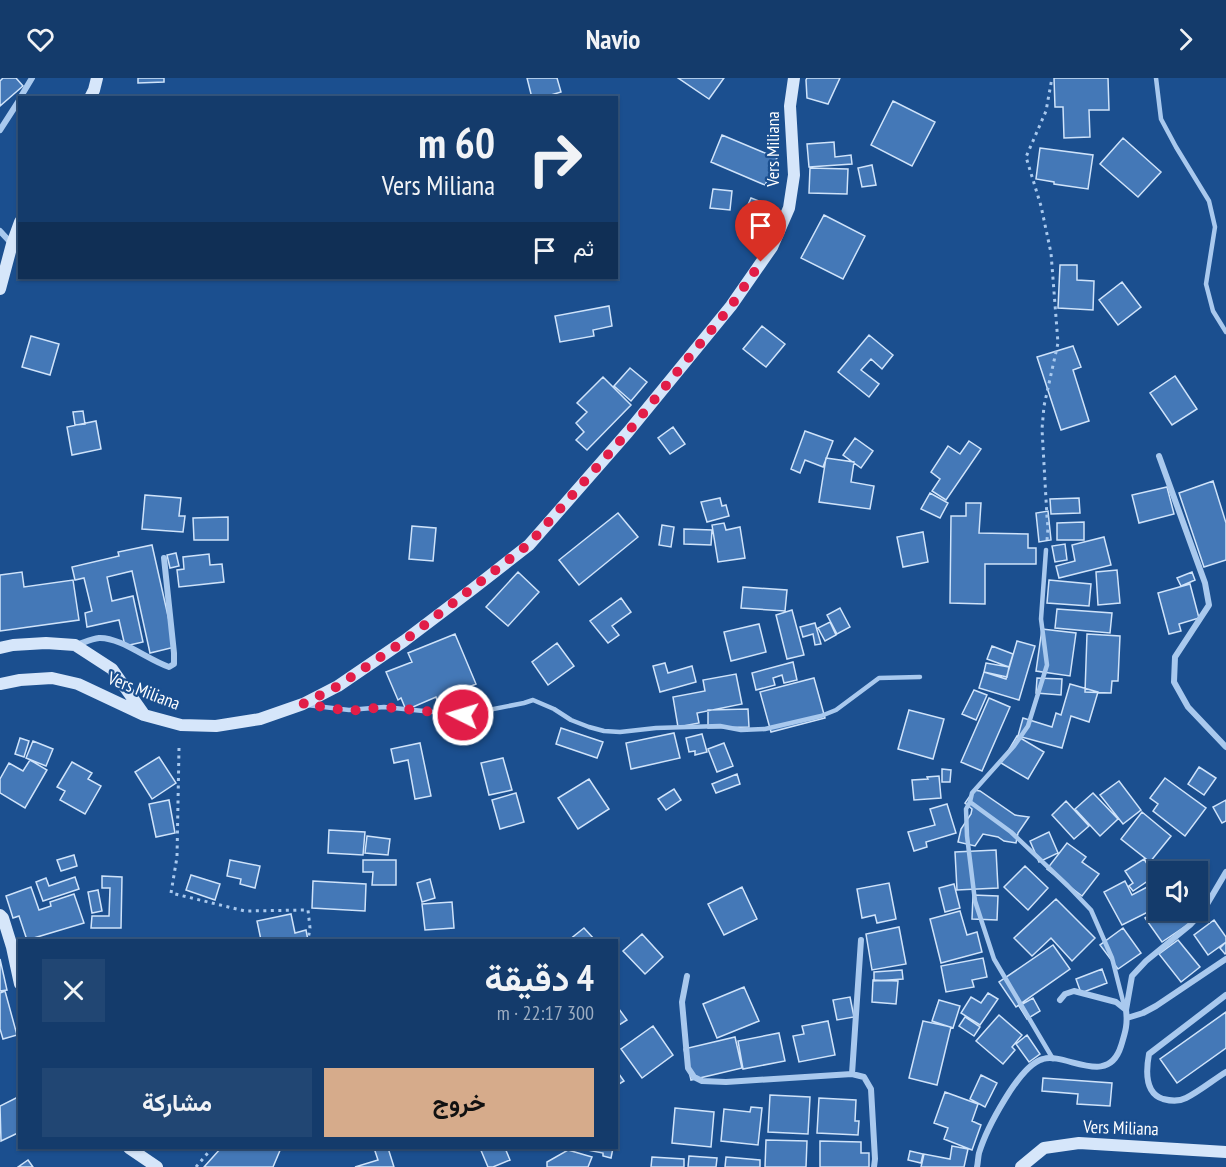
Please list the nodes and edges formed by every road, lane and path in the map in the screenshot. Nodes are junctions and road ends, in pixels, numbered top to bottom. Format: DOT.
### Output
graph roads {
  1 [pos="32,78"];
  2 [pos="97,78"];
  3 [pos="794,78"];
  4 [pos="1052,78"];
  5 [pos="1156,78"];
  6 [pos="21,96"];
  7 [pos="91,96"];
  8 [pos="18,101"];
  9 [pos="0,130"];
  10 [pos="18,228"];
  11 [pos="0,231"];
  12 [pos="12,244"];
  13 [pos="0,289"];
  14 [pos="1226,332"];
  15 [pos="1159,456"];
  16 [pos="1046,550"];
  17 [pos="164,558"];
  18 [pos="75,645"];
  19 [pos="0,648"];
  20 [pos="921,677"];
  21 [pos="0,684"];
  22 [pos="303,704"];
  23 [pos="144,715"];
  24 [pos="1226,747"];
  25 [pos="179,748"];
  26 [pos="970,802"];
  27 [pos="1226,872"];
  28 [pos="0,915"];
  29 [pos="308,939"];
  30 [pos="861,940"];
  31 [pos="1226,959"];
  32 [pos="18,975"];
  33 [pos="687,976"];
  34 [pos="1226,995"];
  35 [pos="1060,1000"];
  36 [pos="1126,1014"];
  37 [pos="1053,1059"];
  38 [pos="1226,1071"];
  39 [pos="852,1074"];
  40 [pos="130,1149"];
  41 [pos="211,1149"];
  42 [pos="1226,1152"];
  43 [pos="157,1167"];
  44 [pos="195,1167"];
  45 [pos="874,1167"];
  46 [pos="977,1167"];
  47 [pos="1021,1167"];
  1 -- 6 [label="street"];
  2 -- 7 [label="main road"];
  3 -- 22 [label="main road, Vers Miliana"];
  4 -- 16 [label="path"];
  5 -- 14 [label="lane"];
  8 -- 9 [label="street"];
  10 -- 12 [label="main road"];
  11 -- 12 [label="street"];
  12 -- 13 [label="main road"];
  15 -- 24 [label="street"];
  16 -- 26 [label="lane"];
  17 -- 18 [label="street"];
  18 -- 19 [label="main road"];
  18 -- 23 [label="main road"];
  20 -- 22 [label="lane"];
  21 -- 23 [label="main road, Vers Miliana"];
  22 -- 23 [label="main road, Vers Miliana"];
  25 -- 29 [label="path"];
  26 -- 36 [label="lane"];
  26 -- 37 [label="lane"];
  27 -- 36 [label="street"];
  28 -- 32 [label="main road"];
  30 -- 39 [label="street"];
  31 -- 36 [label="street"];
  33 -- 39 [label="street"];
  34 -- 38 [label="street"];
  35 -- 36 [label="street"];
  36 -- 37 [label="street"];
  37 -- 46 [label="street"];
  39 -- 45 [label="street"];
  40 -- 43 [label="main road"];
  41 -- 44 [label="path"];
  42 -- 47 [label="main road, Vers Miliana"];
}
